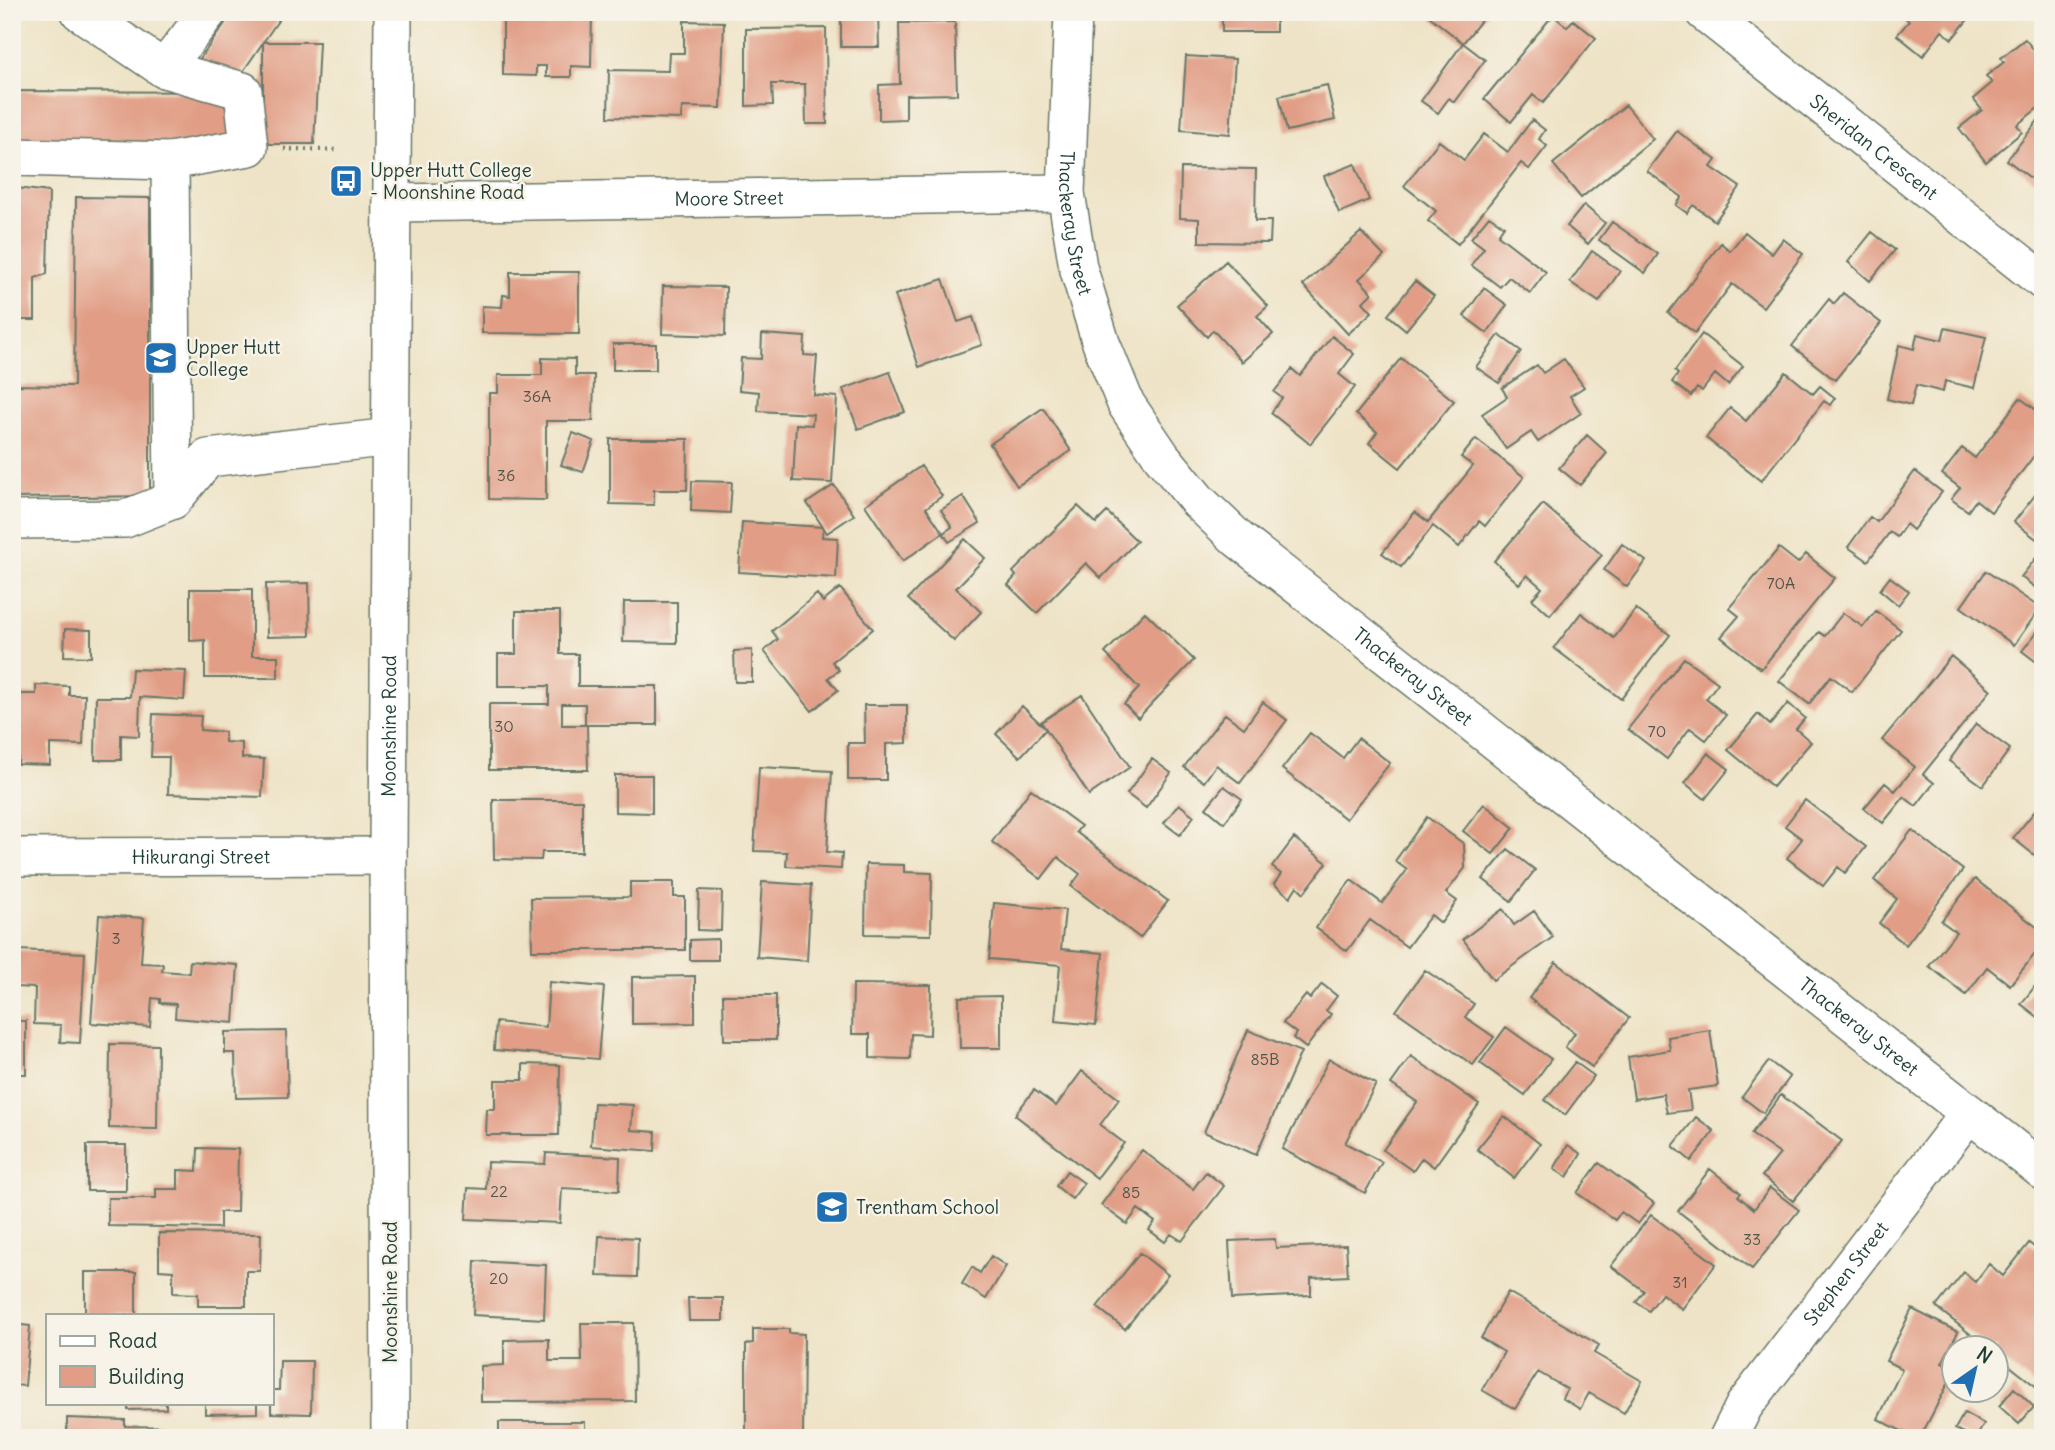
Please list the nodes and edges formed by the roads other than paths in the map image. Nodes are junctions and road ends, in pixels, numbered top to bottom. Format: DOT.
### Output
graph roads {
  1 [pos="80,12"];
  2 [pos="208,12"];
  3 [pos="393,12"];
  4 [pos="1073,12"];
  5 [pos="1704,12"];
  6 [pos="164,69"];
  7 [pos="12,158"];
  8 [pos="170,161"];
  9 [pos="1066,193"];
  10 [pos="393,203"];
  11 [pos="2043,281"];
  12 [pos="391,437"];
  13 [pos="173,500"];
  14 [pos="12,520"];
  15 [pos="388,856"];
  16 [pos="12,857"];
  17 [pos="1969,1113"];
  18 [pos="2043,1171"];
  19 [pos="390,1438"];
  20 [pos="1728,1438"];
  1 -- 6 [label="street"];
  2 -- 6 [label="street"];
  3 -- 10 [label="street, Moonshine Road"];
  4 -- 9 [label="street, Thackeray Street"];
  5 -- 11 [label="street, Sheridan Crescent"];
  6 -- 8 [label="street"];
  7 -- 8 [label="street"];
  8 -- 13 [label="street"];
  9 -- 10 [label="street, Moore Street"];
  9 -- 17 [label="street, Thackeray Street"];
  10 -- 12 [label="street, Moonshine Road"];
  12 -- 13 [label="street"];
  12 -- 15 [label="street, Moonshine Road"];
  13 -- 14 [label="street"];
  15 -- 16 [label="street, Hikurangi Street"];
  15 -- 19 [label="street, Moonshine Road"];
  17 -- 18 [label="street, Thackeray Street"];
  17 -- 20 [label="street, Stephen Street"];
}
